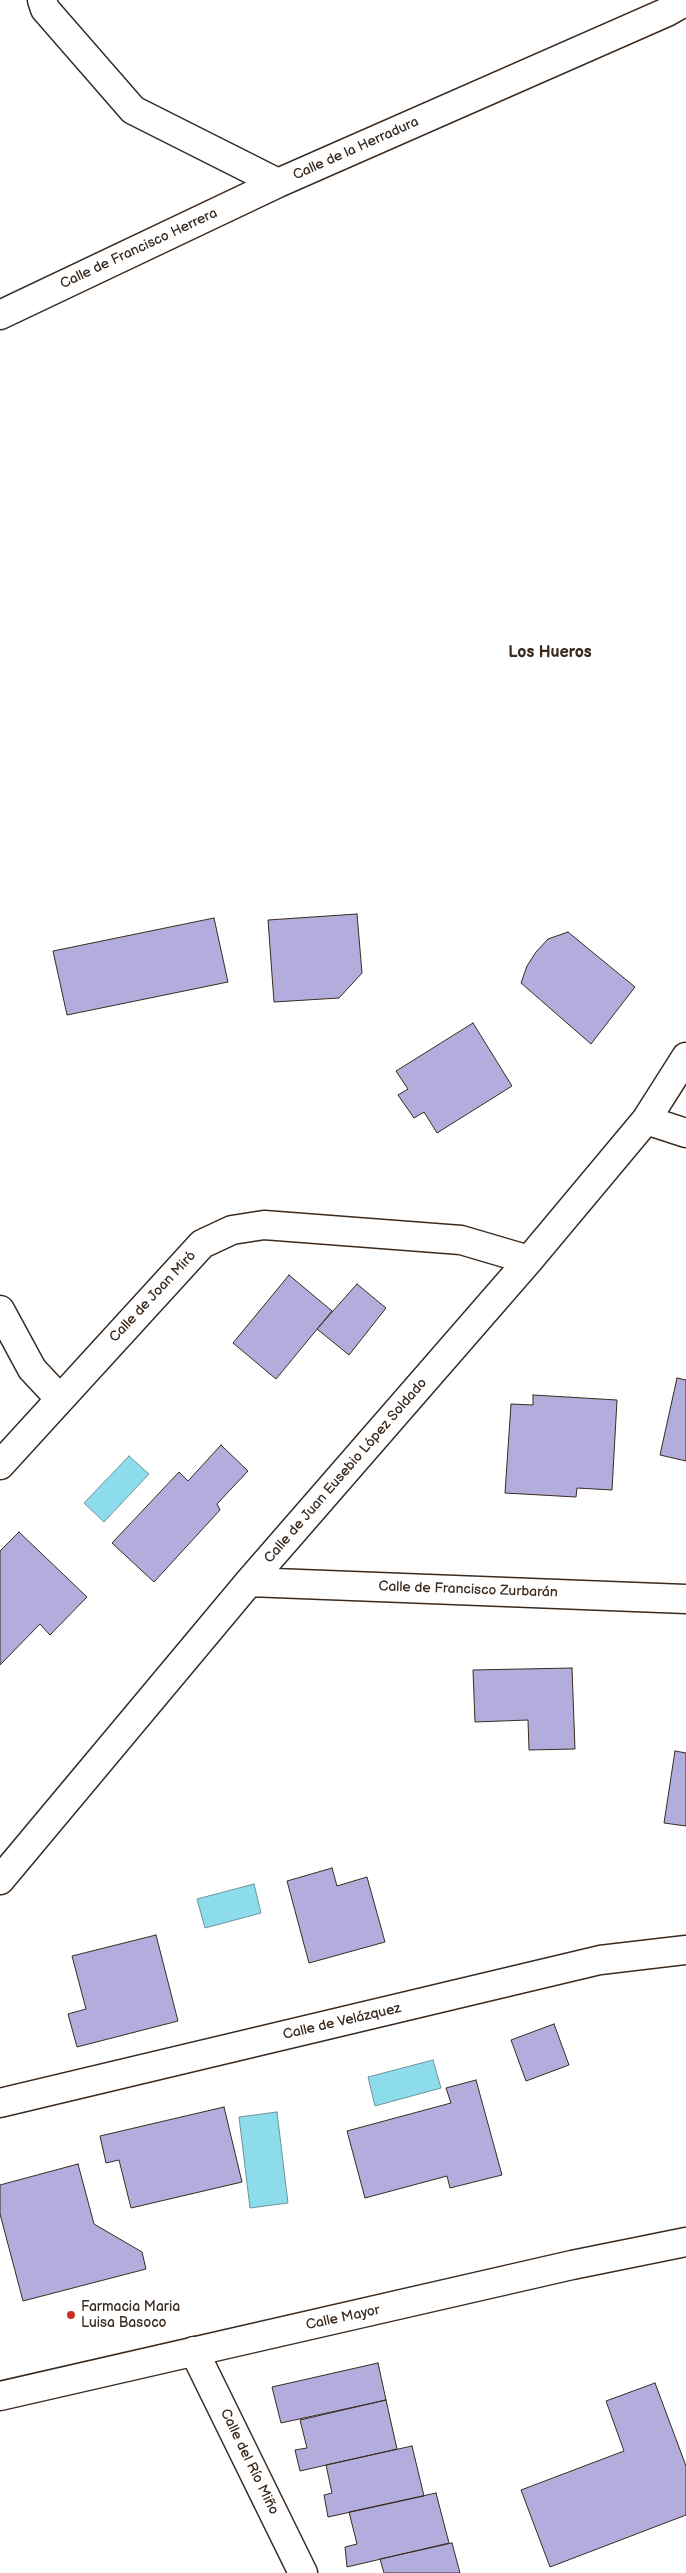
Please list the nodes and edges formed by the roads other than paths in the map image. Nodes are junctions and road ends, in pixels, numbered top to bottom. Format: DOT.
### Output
graph roads {
  1 [pos="42,0"];
  2 [pos="686,1"];
  3 [pos="278,183"];
  4 [pos="0,315"];
  5 [pos="686,1057"];
  6 [pos="646,1120"];
  7 [pos="686,1132"];
  8 [pos="530,1260"];
  9 [pos="0,1310"];
  10 [pos="60,1399"];
  11 [pos="0,1465"];
  12 [pos="249,1582"];
  13 [pos="686,1599"];
  14 [pos="0,1880"];
  15 [pos="686,1950"];
  16 [pos="0,2103"];
  17 [pos="686,2242"];
  18 [pos="194,2351"];
  19 [pos="0,2396"];
  20 [pos="303,2573"];
  1 -- 3 [label="street, Calle de la Herradura"];
  2 -- 3 [label="street, Calle de la Herradura"];
  3 -- 4 [label="street, Calle de Francisco Herrera"];
  5 -- 6 [label="street, Calle de Juan Eusebio López Soldado"];
  6 -- 7 [label="street"];
  6 -- 8 [label="street, Calle de Juan Eusebio López Soldado"];
  8 -- 10 [label="street, Calle de Joan Miró"];
  8 -- 12 [label="street, Calle de Juan Eusebio López Soldado"];
  9 -- 10 [label="street"];
  10 -- 11 [label="street, Calle de Joan Miró"];
  12 -- 13 [label="street, Calle de Francisco Zurbarán"];
  12 -- 14 [label="street, Calle de Juan Eusebio López Soldado"];
  15 -- 16 [label="street, Calle de Velázquez"];
  17 -- 18 [label="street, Calle Mayor"];
  18 -- 19 [label="street, Calle Mayor"];
  18 -- 20 [label="street, Calle del Río Miño"];
}
